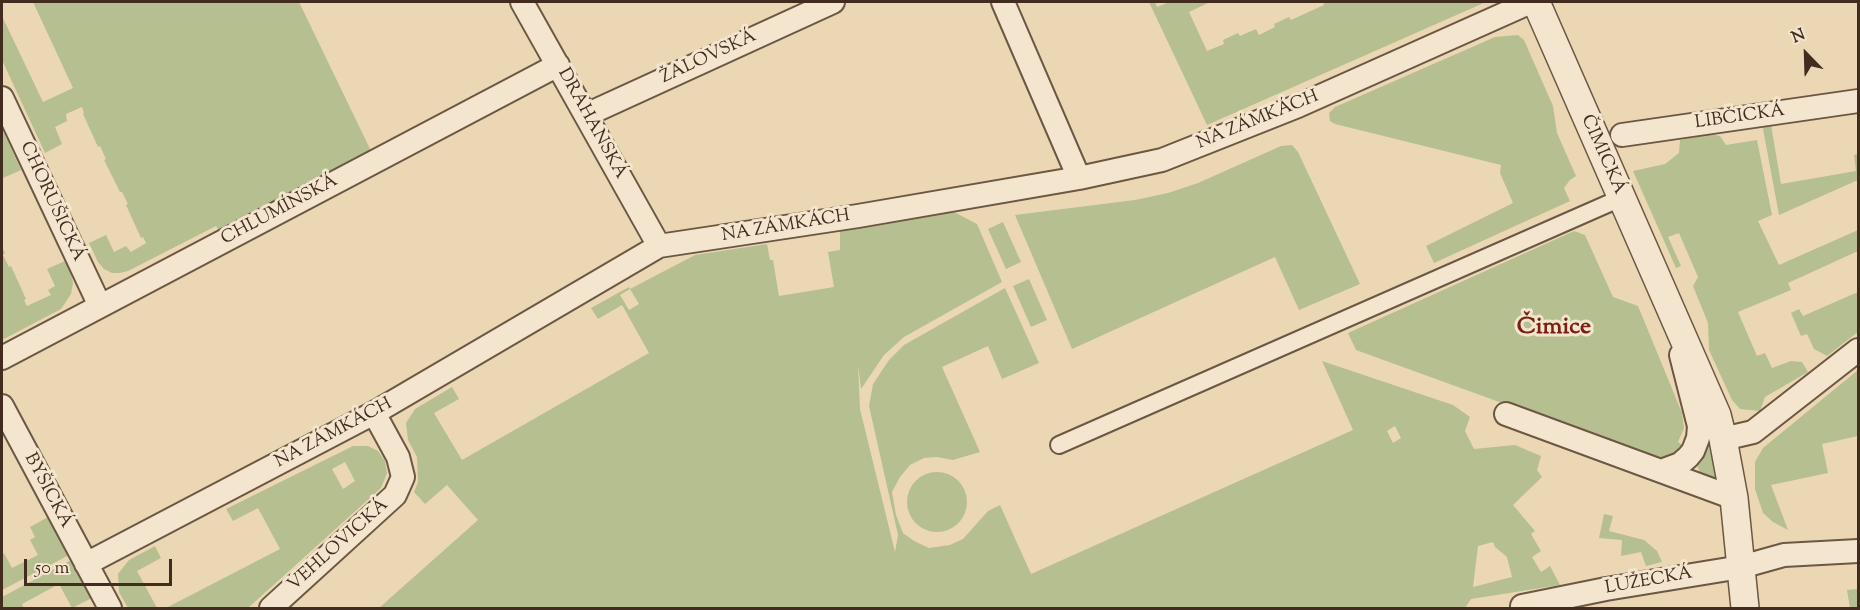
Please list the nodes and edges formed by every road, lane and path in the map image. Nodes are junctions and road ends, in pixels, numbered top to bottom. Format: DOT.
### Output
graph roads {
  1 [pos="522,2"];
  2 [pos="833,2"];
  3 [pos="1002,2"];
  4 [pos="1533,2"];
  5 [pos="558,65"];
  6 [pos="2,98"];
  7 [pos="1858,101"];
  8 [pos="586,115"];
  9 [pos="1622,135"];
  10 [pos="1079,178"];
  11 [pos="1621,198"];
  12 [pos="659,246"];
  13 [pos="100,306"];
  14 [pos="1669,308"];
  15 [pos="1858,350"];
  16 [pos="2,358"];
  17 [pos="2,406"];
  18 [pos="374,413"];
  19 [pos="1506,414"];
  20 [pos="1724,439"];
  21 [pos="1059,444"];
  22 [pos="1661,471"];
  23 [pos="1734,498"];
  24 [pos="1858,551"];
  25 [pos="86,564"];
  26 [pos="1741,567"];
  27 [pos="1522,606"];
  28 [pos="110,609"];
  29 [pos="270,609"];
  30 [pos="1745,609"];
  1 -- 5 [label="street, DRAHANSKÁ"];
  2 -- 8 [label="street, ŽALOVSKÁ"];
  3 -- 10 [label="street"];
  4 -- 10 [label="street, NA ZÁMKÁCH"];
  4 -- 11 [label="street, ČIMICKÁ"];
  5 -- 8 [label="street, DRAHANSKÁ"];
  5 -- 13 [label="street, CHLUMÍNSKÁ"];
  6 -- 13 [label="street, CHORUŠICKÁ"];
  7 -- 9 [label="street, LIBČICKÁ"];
  8 -- 12 [label="street, DRAHANSKÁ"];
  10 -- 12 [label="street, NA ZÁMKÁCH"];
  11 -- 14 [label="street, ČIMICKÁ"];
  11 -- 21 [label="street"];
  12 -- 18 [label="street, NA ZÁMKÁCH"];
  13 -- 16 [label="street, CHLUMÍNSKÁ"];
  14 -- 20 [label="street, ČIMICKÁ"];
  14 -- 22 [label="street, ČIMICKÁ"];
  15 -- 20 [label="street"];
  17 -- 25 [label="street, BYŠICKÁ"];
  18 -- 25 [label="street, NA ZÁMKÁCH"];
  18 -- 29 [label="street, VEHLOVICKÁ"];
  19 -- 22 [label="street"];
  20 -- 23 [label="street, ČIMICKÁ"];
  22 -- 23 [label="street"];
  23 -- 26 [label="street, ČIMICKÁ"];
  24 -- 26 [label="street, LUŽECKÁ"];
  25 -- 28 [label="street, BYŠICKÁ"];
  26 -- 27 [label="street, LUŽECKÁ"];
  26 -- 30 [label="street, ČIMICKÁ"];
}
